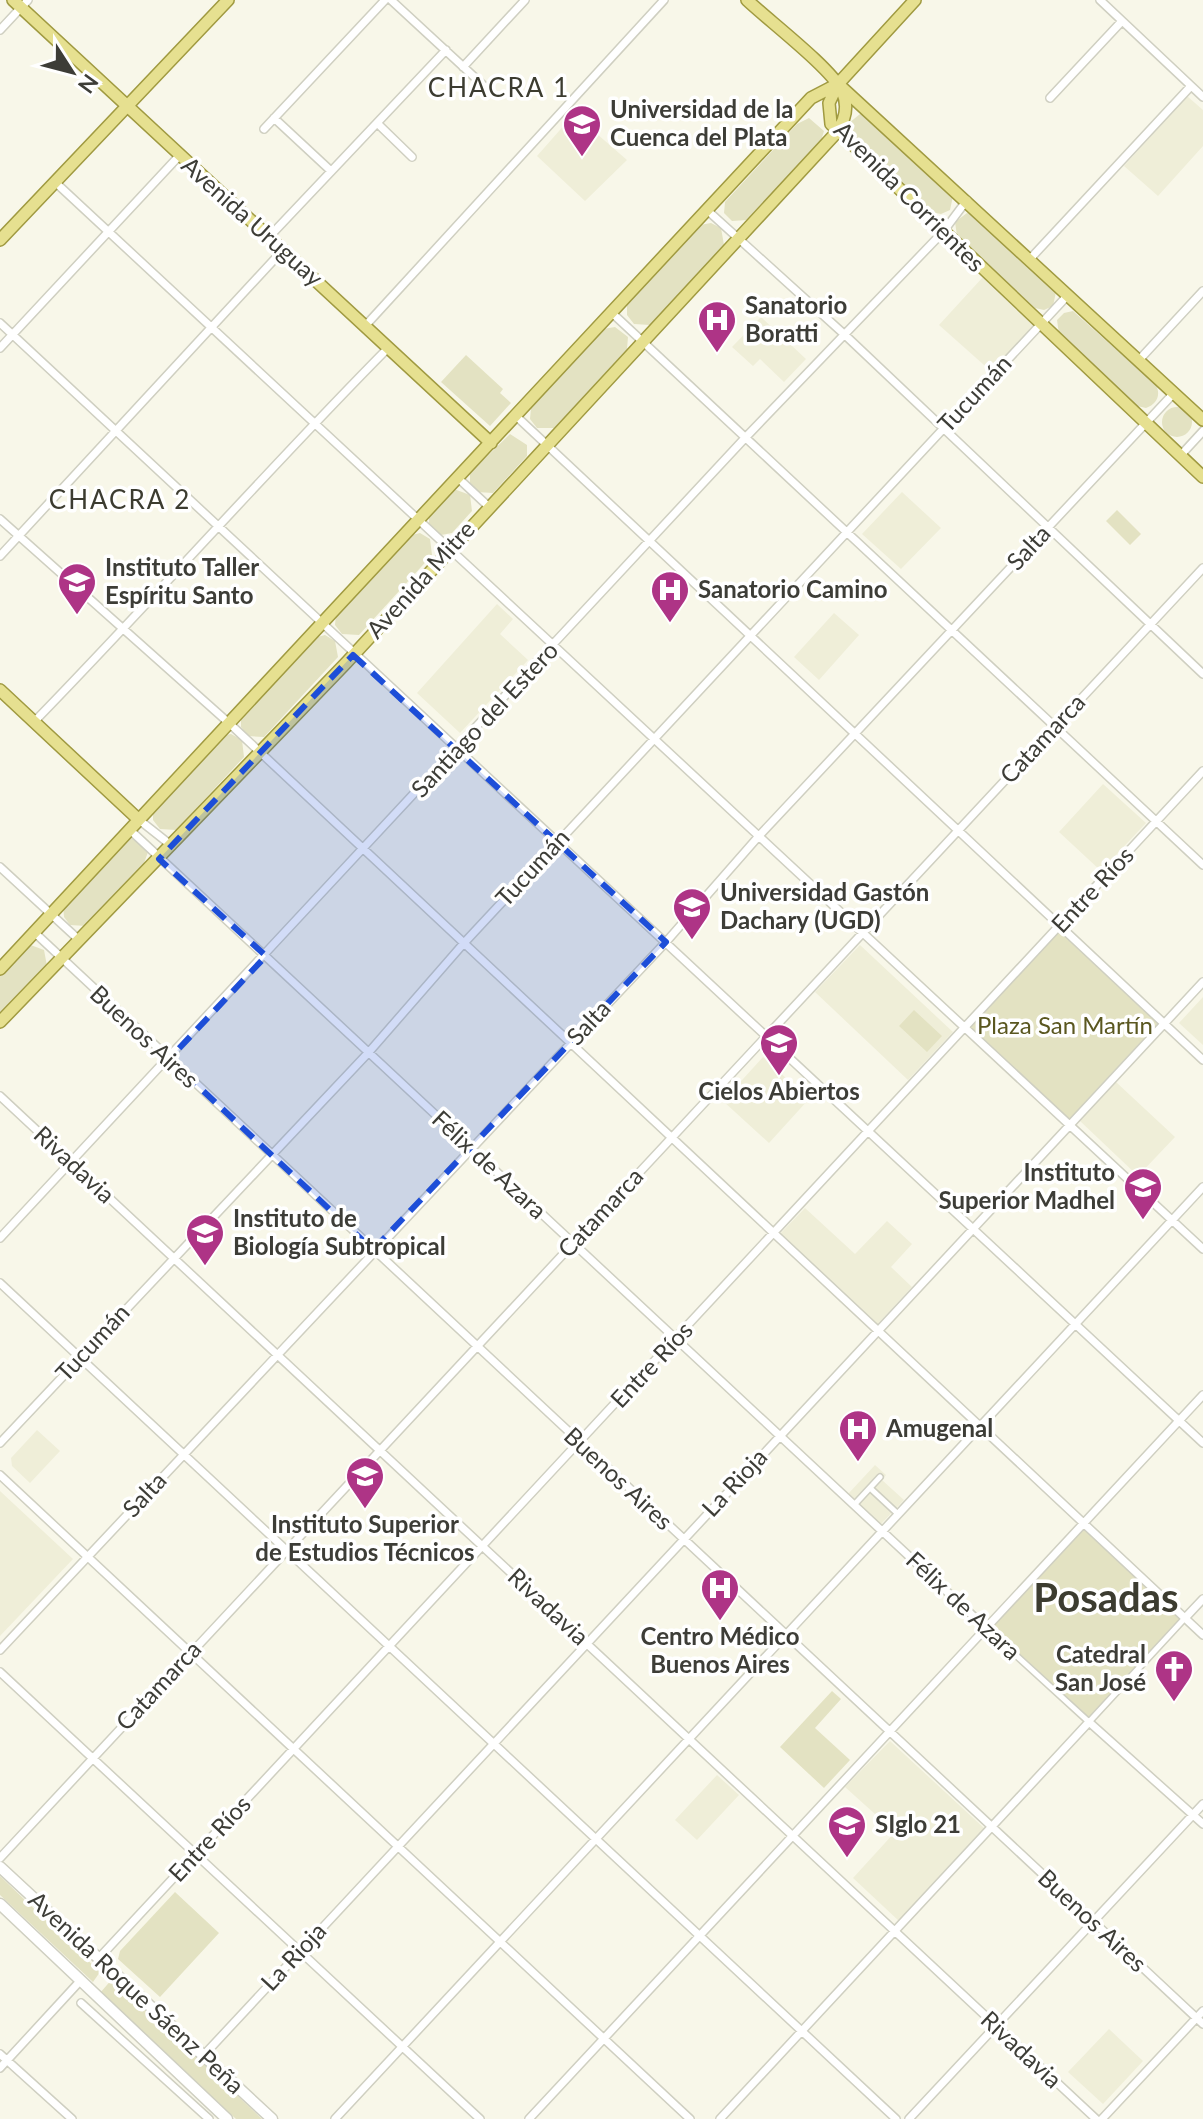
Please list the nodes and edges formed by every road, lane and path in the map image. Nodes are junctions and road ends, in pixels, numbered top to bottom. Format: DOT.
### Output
graph roads {
  1 [pos="388,0"];
  2 [pos="525,0"];
  3 [pos="664,0"];
  4 [pos="747,0"];
  5 [pos="915,0"];
  6 [pos="225,1"];
  7 [pos="1103,1"];
  8 [pos="21,2"];
  9 [pos="1122,21"];
  10 [pos="0,30"];
  11 [pos="446,50"];
  12 [pos="463,67"];
  13 [pos="838,84"];
  14 [pos="483,85"];
  15 [pos="1191,86"];
  16 [pos="1203,97"];
  17 [pos="1050,98"];
  18 [pos="127,106"];
  19 [pos="274,118"];
  20 [pos="377,123"];
  21 [pos="264,129"];
  22 [pos="837,132"];
  23 [pos="179,156"];
  24 [pos="412,157"];
  25 [pos="331,171"];
  26 [pos="55,182"];
  27 [pos="967,200"];
  28 [pos="707,210"];
  29 [pos="109,232"];
  30 [pos="943,232"];
  31 [pos="269,237"];
  32 [pos="739,237"];
  33 [pos="1,238"];
  34 [pos="283,250"];
  35 [pos="1030,259"];
  36 [pos="1203,291"];
  37 [pos="1068,295"];
  38 [pos="611,312"];
  39 [pos="0,323"];
  40 [pos="1041,324"];
  41 [pos="366,325"];
  42 [pos="211,328"];
  43 [pos="12,335"];
  44 [pos="845,335"];
  45 [pos="642,340"];
  46 [pos="389,347"];
  47 [pos="0,348"];
  48 [pos="1139,360"];
  49 [pos="1174,393"];
  50 [pos="516,416"];
  51 [pos="1203,420"];
  52 [pos="313,423"];
  53 [pos="1146,423"];
  54 [pos="115,430"];
  55 [pos="942,430"];
  56 [pos="1203,431"];
  57 [pos="745,438"];
  58 [pos="491,443"];
  59 [pos="545,444"];
  60 [pos="1180,456"];
  61 [pos="1203,477"];
  62 [pos="458,478"];
  63 [pos="488,506"];
  64 [pos="0,519"];
  65 [pos="418,521"];
  66 [pos="218,526"];
  67 [pos="1047,528"];
  68 [pos="847,532"];
  69 [pos="19,537"];
  70 [pos="650,541"];
  71 [pos="447,550"];
  72 [pos="0,556"];
  73 [pos="1203,568"];
  74 [pos="322,623"];
  75 [pos="1151,624"];
  76 [pos="952,630"];
  77 [pos="124,632"];
  78 [pos="750,638"];
  79 [pos="554,646"];
  80 [pos="353,655"];
  81 [pos="1203,674"];
  82 [pos="0,690"];
  83 [pos="34,722"];
  84 [pos="230,724"];
  85 [pos="1055,727"];
  86 [pos="855,734"];
  87 [pos="654,738"];
  88 [pos="459,749"];
  89 [pos="260,753"];
  90 [pos="1203,771"];
  91 [pos="138,819"];
  92 [pos="1156,822"];
  93 [pos="129,829"];
  94 [pos="958,830"];
  95 [pos="758,837"];
  96 [pos="558,842"];
  97 [pos="172,846"];
  98 [pos="363,850"];
  99 [pos="159,859"];
  100 [pos="1203,865"];
  101 [pos="0,867"];
  102 [pos="51,914"];
  103 [pos="1061,926"];
  104 [pos="34,932"];
  105 [pos="862,933"];
  106 [pos="78,939"];
  107 [pos="666,942"];
  108 [pos="464,943"];
  109 [pos="266,956"];
  110 [pos="60,959"];
  111 [pos="0,969"];
  112 [pos="1203,982"];
  113 [pos="0,1022"];
  114 [pos="1164,1023"];
  115 [pos="966,1029"];
  116 [pos="766,1036"];
  117 [pos="569,1045"];
  118 [pos="369,1052"];
  119 [pos="169,1059"];
  120 [pos="1203,1060"];
  121 [pos="0,1096"];
  122 [pos="1070,1125"];
  123 [pos="870,1133"];
  124 [pos="671,1137"];
  125 [pos="472,1149"];
  126 [pos="272,1155"];
  127 [pos="70,1161"];
  128 [pos="1203,1187"];
  129 [pos="1172,1219"];
  130 [pos="973,1229"];
  131 [pos="774,1234"];
  132 [pos="0,1238"];
  133 [pos="573,1243"];
  134 [pos="1203,1249"];
  135 [pos="373,1250"];
  136 [pos="173,1257"];
  137 [pos="0,1283"];
  138 [pos="1075,1324"];
  139 [pos="878,1330"];
  140 [pos="676,1339"];
  141 [pos="476,1347"];
  142 [pos="277,1354"];
  143 [pos="79,1358"];
  144 [pos="1203,1395"];
  145 [pos="1179,1420"];
  146 [pos="980,1426"];
  147 [pos="780,1435"];
  148 [pos="0,1443"];
  149 [pos="580,1443"];
  150 [pos="1203,1443"];
  151 [pos="380,1450"];
  152 [pos="183,1454"];
  153 [pos="0,1475"];
  154 [pos="880,1477"];
  155 [pos="870,1488"];
  156 [pos="854,1505"];
  157 [pos="898,1514"];
  158 [pos="1084,1523"];
  159 [pos="882,1531"];
  160 [pos="683,1539"];
  161 [pos="483,1546"];
  162 [pos="286,1551"];
  163 [pos="87,1557"];
  164 [pos="1203,1599"];
  165 [pos="1185,1618"];
  166 [pos="986,1628"];
  167 [pos="786,1635"];
  168 [pos="1203,1635"];
  169 [pos="586,1643"];
  170 [pos="389,1647"];
  171 [pos="0,1650"];
  172 [pos="191,1653"];
  173 [pos="0,1672"];
  174 [pos="1089,1722"];
  175 [pos="890,1732"];
  176 [pos="689,1739"];
  177 [pos="493,1743"];
  178 [pos="294,1749"];
  179 [pos="92,1758"];
  180 [pos="1203,1804"];
  181 [pos="1193,1815"];
  182 [pos="1203,1824"];
  183 [pos="991,1826"];
  184 [pos="793,1836"];
  185 [pos="596,1839"];
  186 [pos="397,1846"];
  187 [pos="196,1854"];
  188 [pos="0,1858"];
  189 [pos="0,1867"];
  190 [pos="0,1904"];
  191 [pos="1093,1921"];
  192 [pos="895,1931"];
  193 [pos="700,1936"];
  194 [pos="500,1942"];
  195 [pos="300,1951"];
  196 [pos="99,1958"];
  197 [pos="81,1980"];
  198 [pos="81,2003"];
  199 [pos="1203,2011"];
  200 [pos="1200,2021"];
  201 [pos="996,2026"];
  202 [pos="802,2031"];
  203 [pos="604,2039"];
  204 [pos="402,2046"];
  205 [pos="0,2054"];
  206 [pos="203,2056"];
  207 [pos="7,2060"];
  208 [pos="0,2068"];
  209 [pos="72,2119"];
  210 [pos="209,2119"];
  211 [pos="227,2119"];
  212 [pos="272,2119"];
  213 [pos="335,2119"];
  214 [pos="480,2119"];
  215 [pos="529,2119"];
  216 [pos="690,2119"];
  217 [pos="720,2119"];
  218 [pos="896,2119"];
  219 [pos="909,2119"];
  220 [pos="1096,2119"];
  221 [pos="1102,2119"];
  1 -- 11 [label="street"];
  1 -- 19 [label="street"];
  2 -- 12 [label="street"];
  3 -- 41 [label="street"];
  4 -- 13 [label="main road"];
  5 -- 13 [label="main road"];
  6 -- 18 [label="main road"];
  7 -- 9 [label="street"];
  8 -- 10 [label="street"];
  8 -- 18 [label="main road, Avenida Uruguay"];
  9 -- 15 [label="street"];
  9 -- 17 [label="street"];
  11 -- 12 [label="street"];
  11 -- 20 [label="street"];
  12 -- 14 [label="street"];
  13 -- 22 [label="main road, Avenida Corrientes"];
  13 -- 27 [label="main road, Avenida Corrientes"];
  13 -- 28 [label="main road, Avenida Mitre"];
  15 -- 16 [label="street"];
  15 -- 35 [label="street"];
  18 -- 23 [label="main road, Avenida Uruguay"];
  18 -- 26 [label="main road"];
  19 -- 21 [label="street"];
  19 -- 25 [label="street"];
  20 -- 24 [label="street"];
  20 -- 25 [label="street"];
  22 -- 30 [label="main road, Avenida Corrientes"];
  22 -- 32 [label="main road, Avenida Mitre"];
  23 -- 29 [label="street"];
  23 -- 31 [label="main road, Avenida Uruguay"];
  25 -- 31 [label="street"];
  26 -- 29 [label="street"];
  26 -- 33 [label="main road"];
  27 -- 30 [label="street, Santiago del Estero"];
  27 -- 35 [label="main road, Avenida Corrientes"];
  28 -- 32 [label="street"];
  28 -- 38 [label="main road, Avenida Mitre"];
  29 -- 42 [label="street"];
  29 -- 43 [label="street"];
  30 -- 40 [label="main road, Avenida Corrientes"];
  30 -- 44 [label="street, Santiago del Estero"];
  31 -- 34 [label="main road, Avenida Uruguay"];
  32 -- 44 [label="street"];
  32 -- 45 [label="main road, Avenida Mitre"];
  34 -- 41 [label="main road, Avenida Uruguay"];
  34 -- 42 [label="street"];
  35 -- 37 [label="main road, Avenida Corrientes"];
  36 -- 48 [label="street"];
  37 -- 40 [label="street, Tucumán"];
  37 -- 48 [label="main road, Avenida Corrientes"];
  38 -- 45 [label="street"];
  38 -- 50 [label="main road, Avenida Mitre"];
  39 -- 43 [label="street"];
  40 -- 53 [label="main road, Avenida Corrientes"];
  40 -- 55 [label="street, Tucumán"];
  41 -- 46 [label="main road, Avenida Uruguay"];
  42 -- 52 [label="street"];
  42 -- 54 [label="street"];
  43 -- 47 [label="street"];
  43 -- 54 [label="street"];
  44 -- 55 [label="street"];
  44 -- 57 [label="street, Santiago del Estero"];
  45 -- 57 [label="street"];
  45 -- 59 [label="main road, Avenida Mitre"];
  46 -- 52 [label="street"];
  46 -- 58 [label="main road, Avenida Uruguay"];
  48 -- 49 [label="main road, Avenida Corrientes"];
  49 -- 51 [label="main road, Avenida Corrientes"];
  49 -- 53 [label="street, Salta"];
  50 -- 58 [label="main road, Avenida Mitre"];
  50 -- 59 [label="street"];
  52 -- 65 [label="street"];
  52 -- 66 [label="street"];
  53 -- 60 [label="main road, Avenida Corrientes"];
  53 -- 67 [label="street, Salta"];
  54 -- 66 [label="street"];
  54 -- 69 [label="street"];
  55 -- 67 [label="street"];
  55 -- 68 [label="street, Tucumán"];
  56 -- 60 [label="street"];
  57 -- 68 [label="street"];
  57 -- 70 [label="street, Santiago del Estero"];
  58 -- 62 [label="main road, Avenida Mitre"];
  59 -- 63 [label="main road, Avenida Mitre"];
  59 -- 70 [label="street"];
  60 -- 61 [label="main road, Avenida Corrientes"];
  62 -- 63 [label="street"];
  62 -- 65 [label="main road, Avenida Mitre"];
  63 -- 71 [label="main road, Avenida Mitre"];
  64 -- 69 [label="street"];
  65 -- 71 [label="street"];
  65 -- 74 [label="main road, Avenida Mitre"];
  66 -- 74 [label="street"];
  66 -- 77 [label="street"];
  67 -- 75 [label="street"];
  67 -- 76 [label="street, Salta"];
  68 -- 76 [label="street"];
  68 -- 78 [label="street, Tucumán"];
  69 -- 72 [label="street"];
  69 -- 77 [label="street"];
  70 -- 78 [label="street"];
  70 -- 79 [label="street, Santiago del Estero"];
  71 -- 79 [label="street"];
  71 -- 80 [label="main road, Avenida Mitre"];
  73 -- 75 [label="street, Catamarca"];
  74 -- 80 [label="street"];
  74 -- 84 [label="main road, Avenida Mitre"];
  75 -- 81 [label="street"];
  75 -- 85 [label="street, Catamarca"];
  76 -- 85 [label="street"];
  76 -- 86 [label="street, Salta"];
  77 -- 83 [label="street"];
  77 -- 84 [label="street"];
  78 -- 86 [label="street"];
  78 -- 87 [label="street, Tucumán"];
  79 -- 87 [label="street"];
  79 -- 88 [label="street, Santiago del Estero"];
  80 -- 88 [label="street"];
  80 -- 89 [label="main road, Avenida Mitre"];
  82 -- 83 [label="main road"];
  83 -- 91 [label="main road"];
  84 -- 89 [label="street"];
  84 -- 91 [label="main road, Avenida Mitre"];
  85 -- 92 [label="street"];
  85 -- 94 [label="street, Catamarca"];
  86 -- 94 [label="street"];
  86 -- 95 [label="street, Salta"];
  87 -- 95 [label="street"];
  87 -- 96 [label="street, Tucumán"];
  88 -- 96 [label="street"];
  88 -- 98 [label="street, Santiago del Estero"];
  89 -- 97 [label="main road, Avenida Mitre"];
  89 -- 98 [label="street"];
  90 -- 92 [label="street, Entre Ríos"];
  91 -- 93 [label="main road, Avenida Mitre"];
  91 -- 97 [label="street"];
  92 -- 100 [label="street"];
  92 -- 103 [label="street, Entre Ríos"];
  93 -- 99 [label="street, Félix de Azara"];
  93 -- 102 [label="main road, Avenida Mitre"];
  94 -- 103 [label="street"];
  94 -- 105 [label="street, Catamarca"];
  95 -- 105 [label="street"];
  95 -- 107 [label="street, Salta"];
  96 -- 107 [label="street"];
  96 -- 108 [label="street, Tucumán"];
  97 -- 99 [label="main road, Avenida Mitre"];
  98 -- 108 [label="street"];
  98 -- 109 [label="street, Santiago del Estero"];
  99 -- 106 [label="main road, Avenida Mitre"];
  99 -- 109 [label="street, Félix de Azara"];
  101 -- 102 [label="street"];
  102 -- 104 [label="main road, Avenida Mitre"];
  102 -- 106 [label="street"];
  103 -- 114 [label="street"];
  103 -- 115 [label="street, Entre Ríos"];
  104 -- 110 [label="street, Buenos Aires"];
  104 -- 111 [label="main road, Avenida Mitre"];
  105 -- 115 [label="street"];
  105 -- 116 [label="street, Catamarca"];
  106 -- 110 [label="main road, Avenida Mitre"];
  107 -- 116 [label="street"];
  107 -- 117 [label="street, Salta"];
  108 -- 117 [label="street"];
  108 -- 118 [label="street, Tucumán"];
  109 -- 118 [label="street, Félix de Azara"];
  109 -- 119 [label="street, Santiago del Estero"];
  110 -- 113 [label="main road, Avenida Mitre"];
  110 -- 119 [label="street, Buenos Aires"];
  112 -- 114 [label="street, La Rioja"];
  114 -- 120 [label="street"];
  114 -- 122 [label="street, La Rioja"];
  115 -- 122 [label="street"];
  115 -- 123 [label="street, Entre Ríos"];
  116 -- 123 [label="street"];
  116 -- 124 [label="street, Catamarca"];
  117 -- 124 [label="street"];
  117 -- 125 [label="street, Salta"];
  118 -- 125 [label="street, Félix de Azara"];
  118 -- 126 [label="street, Tucumán"];
  119 -- 126 [label="street, Buenos Aires"];
  119 -- 127 [label="street, Santiago del Estero"];
  121 -- 127 [label="street, Rivadavia"];
  122 -- 129 [label="street"];
  122 -- 130 [label="street, La Rioja"];
  123 -- 130 [label="street"];
  123 -- 131 [label="street, Entre Ríos"];
  124 -- 131 [label="street"];
  124 -- 133 [label="street, Catamarca"];
  125 -- 133 [label="street, Félix de Azara"];
  125 -- 135 [label="street, Salta"];
  126 -- 135 [label="street, Buenos Aires"];
  126 -- 136 [label="street, Tucumán"];
  127 -- 132 [label="street, Santiago del Estero"];
  127 -- 136 [label="street, Rivadavia"];
  128 -- 129 [label="street"];
  129 -- 134 [label="street"];
  129 -- 138 [label="street"];
  130 -- 138 [label="street"];
  130 -- 139 [label="street, La Rioja"];
  131 -- 139 [label="street"];
  131 -- 140 [label="street, Entre Ríos"];
  133 -- 140 [label="street, Félix de Azara"];
  133 -- 141 [label="street, Catamarca"];
  135 -- 141 [label="street, Buenos Aires"];
  135 -- 142 [label="street, Salta"];
  136 -- 142 [label="street, Rivadavia"];
  136 -- 143 [label="street, Tucumán"];
  137 -- 143 [label="street"];
  138 -- 145 [label="street"];
  138 -- 146 [label="street"];
  139 -- 146 [label="street"];
  139 -- 147 [label="street, La Rioja"];
  140 -- 147 [label="street, Félix de Azara"];
  140 -- 149 [label="street, Entre Ríos"];
  141 -- 149 [label="street, Buenos Aires"];
  141 -- 151 [label="street, Catamarca"];
  142 -- 151 [label="street, Rivadavia"];
  142 -- 152 [label="street, Salta"];
  143 -- 148 [label="street, Tucumán"];
  143 -- 152 [label="street"];
  144 -- 145 [label="street"];
  145 -- 150 [label="street"];
  145 -- 158 [label="street"];
  146 -- 157 [label="street"];
  146 -- 158 [label="street"];
  147 -- 156 [label="street, Félix de Azara"];
  147 -- 160 [label="street, La Rioja"];
  149 -- 160 [label="street, Buenos Aires"];
  149 -- 161 [label="street, Entre Ríos"];
  151 -- 161 [label="street, Rivadavia"];
  151 -- 162 [label="street, Catamarca"];
  152 -- 162 [label="street"];
  152 -- 163 [label="street, Salta"];
  153 -- 163 [label="street"];
  154 -- 155 [label="street"];
  155 -- 156 [label="street"];
  155 -- 157 [label="street"];
  156 -- 159 [label="street, Félix de Azara"];
  157 -- 159 [label="street"];
  158 -- 165 [label="street"];
  158 -- 166 [label="street"];
  159 -- 166 [label="street, Félix de Azara"];
  159 -- 167 [label="street"];
  160 -- 167 [label="street, Buenos Aires"];
  160 -- 169 [label="street, La Rioja"];
  161 -- 169 [label="street, Rivadavia"];
  161 -- 170 [label="street, Entre Ríos"];
  162 -- 170 [label="street"];
  162 -- 172 [label="street, Catamarca"];
  163 -- 171 [label="street, Salta"];
  163 -- 172 [label="street"];
  164 -- 165 [label="street"];
  165 -- 168 [label="street"];
  165 -- 174 [label="street"];
  166 -- 174 [label="street, Félix de Azara"];
  166 -- 175 [label="street"];
  167 -- 175 [label="street, Buenos Aires"];
  167 -- 176 [label="street"];
  169 -- 176 [label="street, Rivadavia"];
  169 -- 177 [label="street, La Rioja"];
  170 -- 177 [label="street"];
  170 -- 178 [label="street, Entre Ríos"];
  172 -- 178 [label="street"];
  172 -- 179 [label="street, Catamarca"];
  173 -- 179 [label="street"];
  174 -- 181 [label="street, Félix de Azara"];
  174 -- 183 [label="street"];
  175 -- 183 [label="street, Buenos Aires"];
  175 -- 184 [label="street"];
  176 -- 184 [label="street, Rivadavia"];
  176 -- 185 [label="street"];
  177 -- 185 [label="street"];
  177 -- 186 [label="street, La Rioja"];
  178 -- 186 [label="street"];
  178 -- 187 [label="street, Entre Ríos"];
  179 -- 187 [label="street"];
  179 -- 188 [label="street, Catamarca"];
  180 -- 181 [label="street"];
  181 -- 182 [label="street, Félix de Azara"];
  181 -- 191 [label="street"];
  183 -- 191 [label="street, Buenos Aires"];
  183 -- 192 [label="street"];
  184 -- 192 [label="street, Rivadavia"];
  184 -- 193 [label="street"];
  185 -- 193 [label="street"];
  185 -- 194 [label="street"];
  186 -- 194 [label="street"];
  186 -- 195 [label="street, La Rioja"];
  187 -- 195 [label="street"];
  187 -- 196 [label="street, Entre Ríos"];
  189 -- 196 [label="main road, Avenida Roque Sáenz Peña"];
  190 -- 197 [label="main road, Avenida Roque Sáenz Peña"];
  191 -- 200 [label="street, Buenos Aires"];
  191 -- 201 [label="street"];
  192 -- 201 [label="street, Rivadavia"];
  192 -- 202 [label="street"];
  193 -- 202 [label="street"];
  193 -- 203 [label="street"];
  194 -- 203 [label="street"];
  194 -- 204 [label="street"];
  195 -- 204 [label="street"];
  195 -- 206 [label="street, La Rioja"];
  196 -- 206 [label="main road, Avenida Roque Sáenz Peña"];
  197 -- 207 [label="street"];
  197 -- 211 [label="main road, Avenida Roque Sáenz Peña"];
  198 -- 210 [label="street, Avenida Roque Sáenz Peña"];
  199 -- 200 [label="street"];
  200 -- 221 [label="street"];
  201 -- 219 [label="street"];
  201 -- 220 [label="street, Rivadavia"];
  202 -- 217 [label="street"];
  202 -- 218 [label="street"];
  203 -- 215 [label="street"];
  203 -- 216 [label="street"];
  204 -- 213 [label="street"];
  204 -- 214 [label="street"];
  205 -- 207 [label="street"];
  206 -- 212 [label="main road, Avenida Roque Sáenz Peña"];
  207 -- 208 [label="street"];
  207 -- 209 [label="street"];
}
